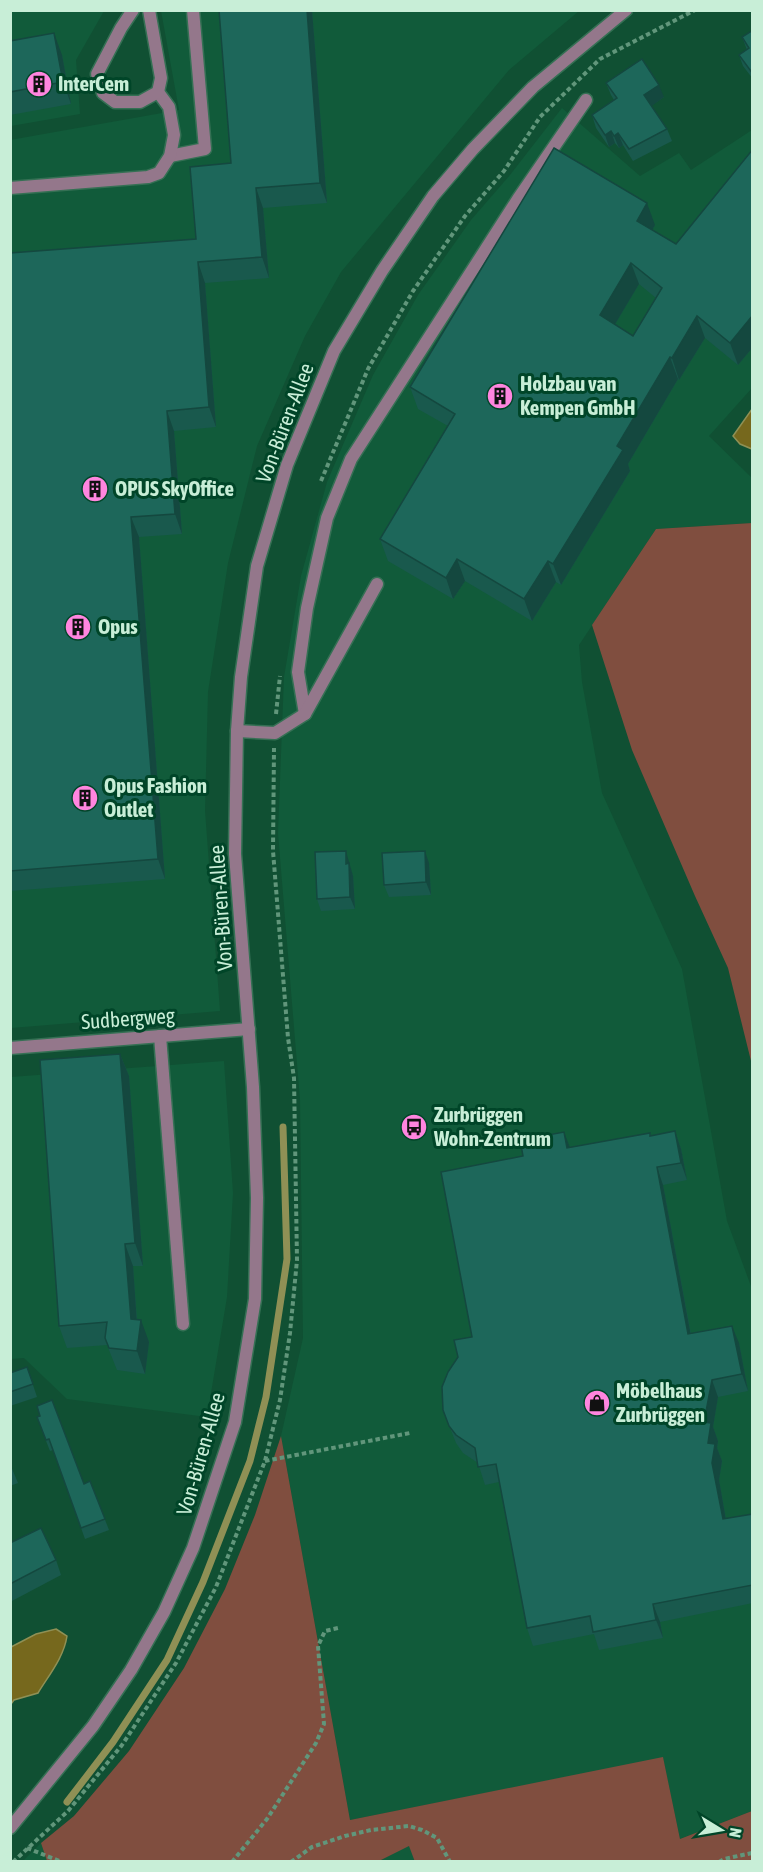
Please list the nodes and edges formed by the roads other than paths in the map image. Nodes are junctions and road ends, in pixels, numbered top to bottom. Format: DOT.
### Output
graph roads {
  1 [pos="133,10"];
  2 [pos="149,10"];
  3 [pos="193,10"];
  4 [pos="626,10"];
  5 [pos="158,92"];
  6 [pos="586,100"];
  7 [pos="170,156"];
  8 [pos="10,188"];
  9 [pos="377,584"];
  10 [pos="305,714"];
  11 [pos="237,731"];
  12 [pos="249,1029"];
  13 [pos="160,1036"];
  14 [pos="10,1047"];
  15 [pos="183,1324"];
  16 [pos="10,1828"];
  1 -- 5 [label="street"];
  2 -- 5 [label="street"];
  3 -- 7 [label="street"];
  4 -- 11 [label="street, Von-Büren-Allee"];
  5 -- 7 [label="street"];
  6 -- 10 [label="street"];
  7 -- 8 [label="street"];
  9 -- 10 [label="street"];
  10 -- 11 [label="street"];
  11 -- 12 [label="street, Von-Büren-Allee"];
  12 -- 13 [label="street, Sudbergweg"];
  12 -- 16 [label="street, Von-Büren-Allee"];
  13 -- 14 [label="street, Sudbergweg"];
  13 -- 15 [label="street"];
}
